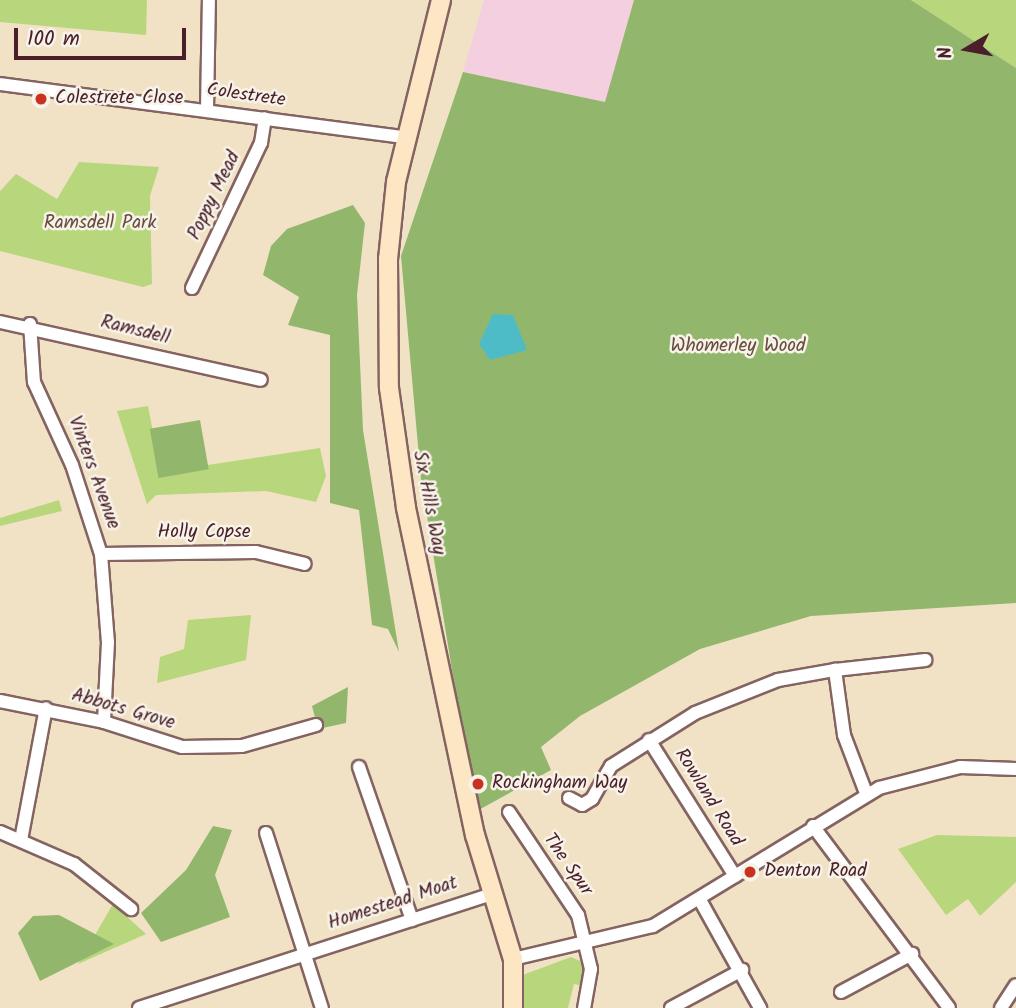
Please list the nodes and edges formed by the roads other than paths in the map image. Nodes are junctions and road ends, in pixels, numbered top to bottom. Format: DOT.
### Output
graph roads {
  1 [pos="209,0"];
  2 [pos="441,0"];
  3 [pos="0,84"];
  4 [pos="207,110"];
  5 [pos="265,118"];
  6 [pos="404,137"];
  7 [pos="192,288"];
  8 [pos="0,322"];
  9 [pos="30,324"];
  10 [pos="261,380"];
  11 [pos="101,554"];
  12 [pos="305,564"];
  13 [pos="925,660"];
  14 [pos="835,670"];
  15 [pos="0,701"];
  16 [pos="46,708"];
  17 [pos="104,722"];
  18 [pos="316,724"];
  19 [pos="649,740"];
  20 [pos="359,767"];
  21 [pos="1016,769"];
  22 [pos="866,793"];
  23 [pos="569,798"];
  24 [pos="509,812"];
  25 [pos="813,826"];
  26 [pos="0,832"];
  27 [pos="266,834"];
  28 [pos="21,840"];
  29 [pos="735,876"];
  30 [pos="485,895"];
  31 [pos="700,900"];
  32 [pos="131,909"];
  33 [pos="412,920"];
  34 [pos="585,943"];
  35 [pos="305,952"];
  36 [pos="912,954"];
  37 [pos="513,959"];
  38 [pos="742,970"];
  39 [pos="1016,985"];
  40 [pos="841,992"];
  41 [pos="139,1008"];
  42 [pos="322,1008"];
  43 [pos="513,1008"];
  44 [pos="584,1008"];
  45 [pos="671,1008"];
  46 [pos="761,1008"];
  47 [pos="949,1008"];
  48 [pos="1001,1008"];
  1 -- 4 [label="street"];
  2 -- 6 [label="street, Six Hills Way"];
  3 -- 4 [label="street, Colestrete"];
  4 -- 5 [label="street, Colestrete"];
  5 -- 6 [label="street, Colestrete"];
  5 -- 7 [label="street, Poppy Mead"];
  6 -- 30 [label="street, Six Hills Way"];
  8 -- 9 [label="street, Ramsdell"];
  9 -- 10 [label="street, Ramsdell"];
  9 -- 11 [label="street, Vinters Avenue"];
  11 -- 12 [label="street, Holly Copse"];
  11 -- 17 [label="street, Vinters Avenue"];
  13 -- 14 [label="street, Rowland Road"];
  14 -- 19 [label="street, Rowland Road"];
  14 -- 22 [label="street"];
  15 -- 16 [label="street, Abbots Grove"];
  16 -- 17 [label="street, Abbots Grove"];
  16 -- 28 [label="street"];
  17 -- 18 [label="street, Abbots Grove"];
  19 -- 23 [label="street, Rowland Road"];
  19 -- 29 [label="street, Rowland Road"];
  20 -- 33 [label="street"];
  21 -- 22 [label="street"];
  22 -- 25 [label="street"];
  24 -- 34 [label="street, The Spur"];
  25 -- 29 [label="street"];
  25 -- 36 [label="street"];
  26 -- 28 [label="street"];
  27 -- 35 [label="street"];
  28 -- 32 [label="street"];
  29 -- 31 [label="street"];
  30 -- 33 [label="street, Homestead Moat"];
  30 -- 37 [label="street, Six Hills Way"];
  31 -- 34 [label="street"];
  31 -- 38 [label="street"];
  33 -- 35 [label="street, Homestead Moat"];
  34 -- 37 [label="street"];
  34 -- 44 [label="street, The Spur"];
  35 -- 41 [label="street, Homestead Moat"];
  35 -- 42 [label="street"];
  36 -- 40 [label="street"];
  36 -- 47 [label="street"];
  37 -- 43 [label="street, Six Hills Way"];
  38 -- 45 [label="street"];
  38 -- 46 [label="street"];
  39 -- 48 [label="street"];
}
